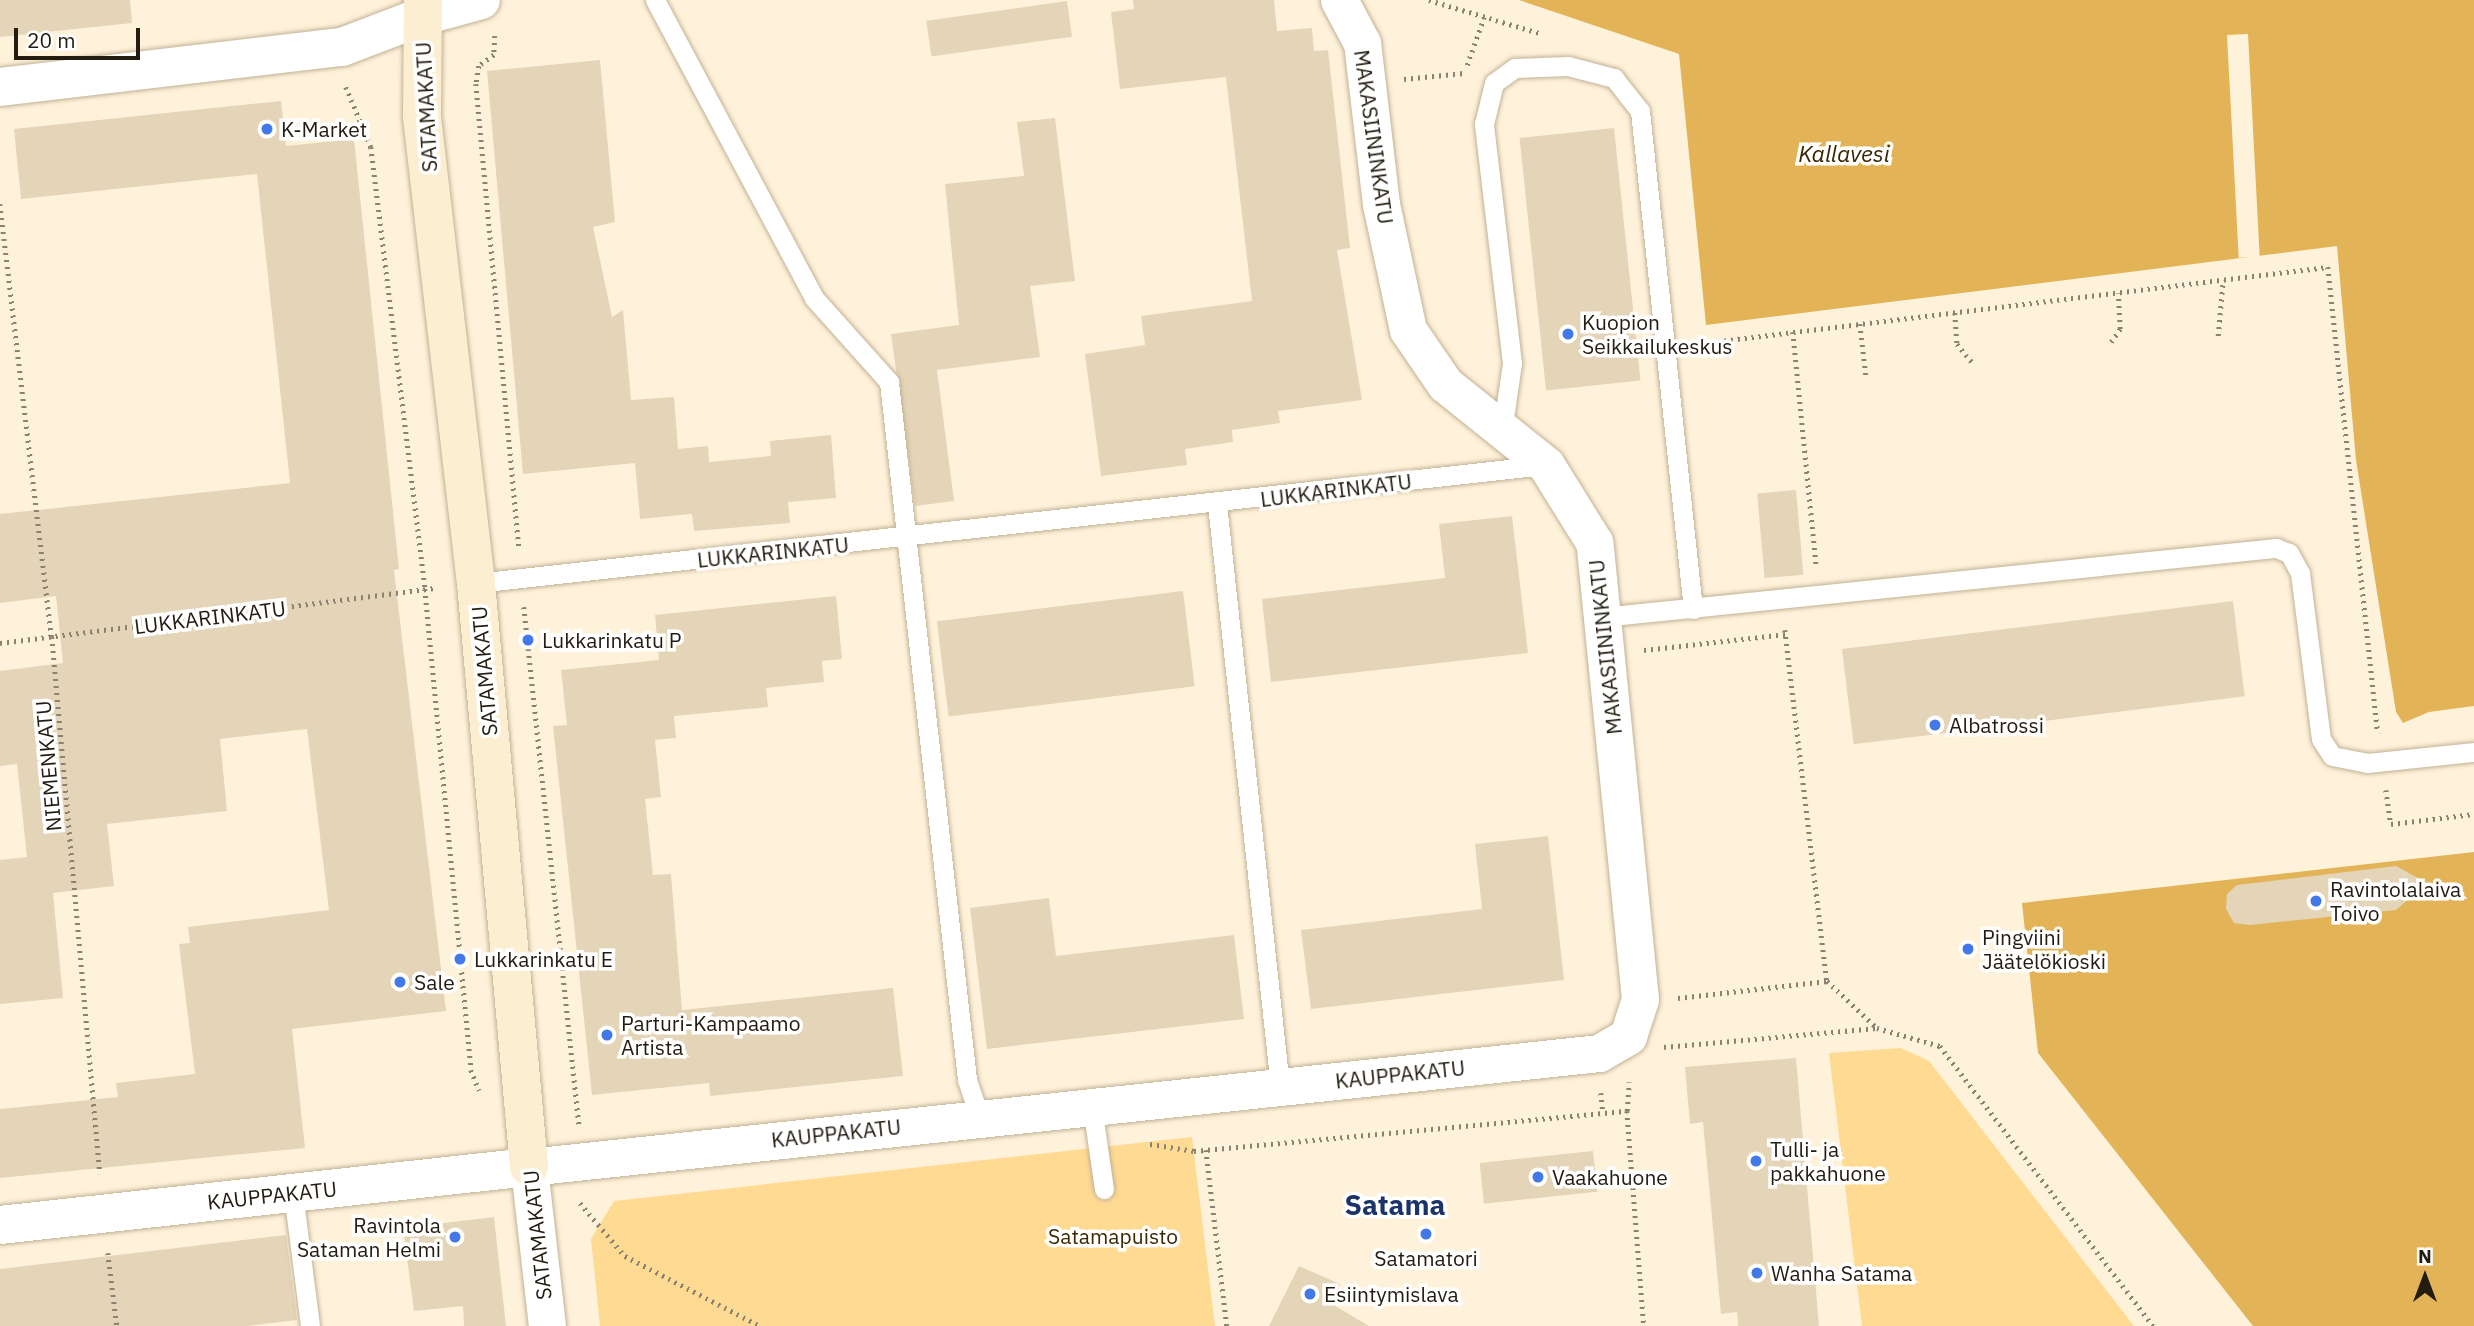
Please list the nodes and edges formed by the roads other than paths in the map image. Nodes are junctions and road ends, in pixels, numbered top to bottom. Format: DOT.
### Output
graph roads {
  1 [pos="481,0"];
  2 [pos="655,0"];
  3 [pos="1339,0"];
  4 [pos="423,8"];
  5 [pos="0,87"];
  6 [pos="1503,425"];
  7 [pos="1546,465"];
  8 [pos="1217,504"];
  9 [pos="909,538"];
  10 [pos="476,583"];
  11 [pos="1693,609"];
  12 [pos="1602,617"];
  13 [pos="2474,752"];
  14 [pos="1640,999"];
  15 [pos="1280,1087"];
  16 [pos="1092,1106"];
  17 [pos="980,1118"];
  18 [pos="530,1167"];
  19 [pos="1104,1189"];
  20 [pos="293,1193"];
  21 [pos="0,1226"];
  22 [pos="310,1326"];
  23 [pos="547,1326"];
  1 -- 4 [label="street"];
  2 -- 9 [label="lane"];
  3 -- 6 [label="street, MAKASIININKATU"];
  4 -- 5 [label="street"];
  4 -- 10 [label="main road, SATAMAKATU"];
  6 -- 7 [label="street, MAKASIININKATU"];
  6 -- 11 [label="lane"];
  7 -- 8 [label="lane, LUKKARINKATU"];
  7 -- 12 [label="street, MAKASIININKATU"];
  8 -- 9 [label="lane, LUKKARINKATU"];
  8 -- 15 [label="lane"];
  9 -- 10 [label="lane, LUKKARINKATU"];
  9 -- 17 [label="lane"];
  10 -- 18 [label="main road, SATAMAKATU"];
  11 -- 12 [label="lane"];
  11 -- 13 [label="lane"];
  12 -- 14 [label="street, MAKASIININKATU"];
  14 -- 15 [label="street, KAUPPAKATU"];
  15 -- 16 [label="street, KAUPPAKATU"];
  16 -- 17 [label="street, KAUPPAKATU"];
  16 -- 19 [label="lane"];
  17 -- 18 [label="street, KAUPPAKATU"];
  18 -- 20 [label="street, KAUPPAKATU"];
  18 -- 23 [label="street, SATAMAKATU"];
  20 -- 21 [label="street, KAUPPAKATU"];
  20 -- 22 [label="lane"];
}
